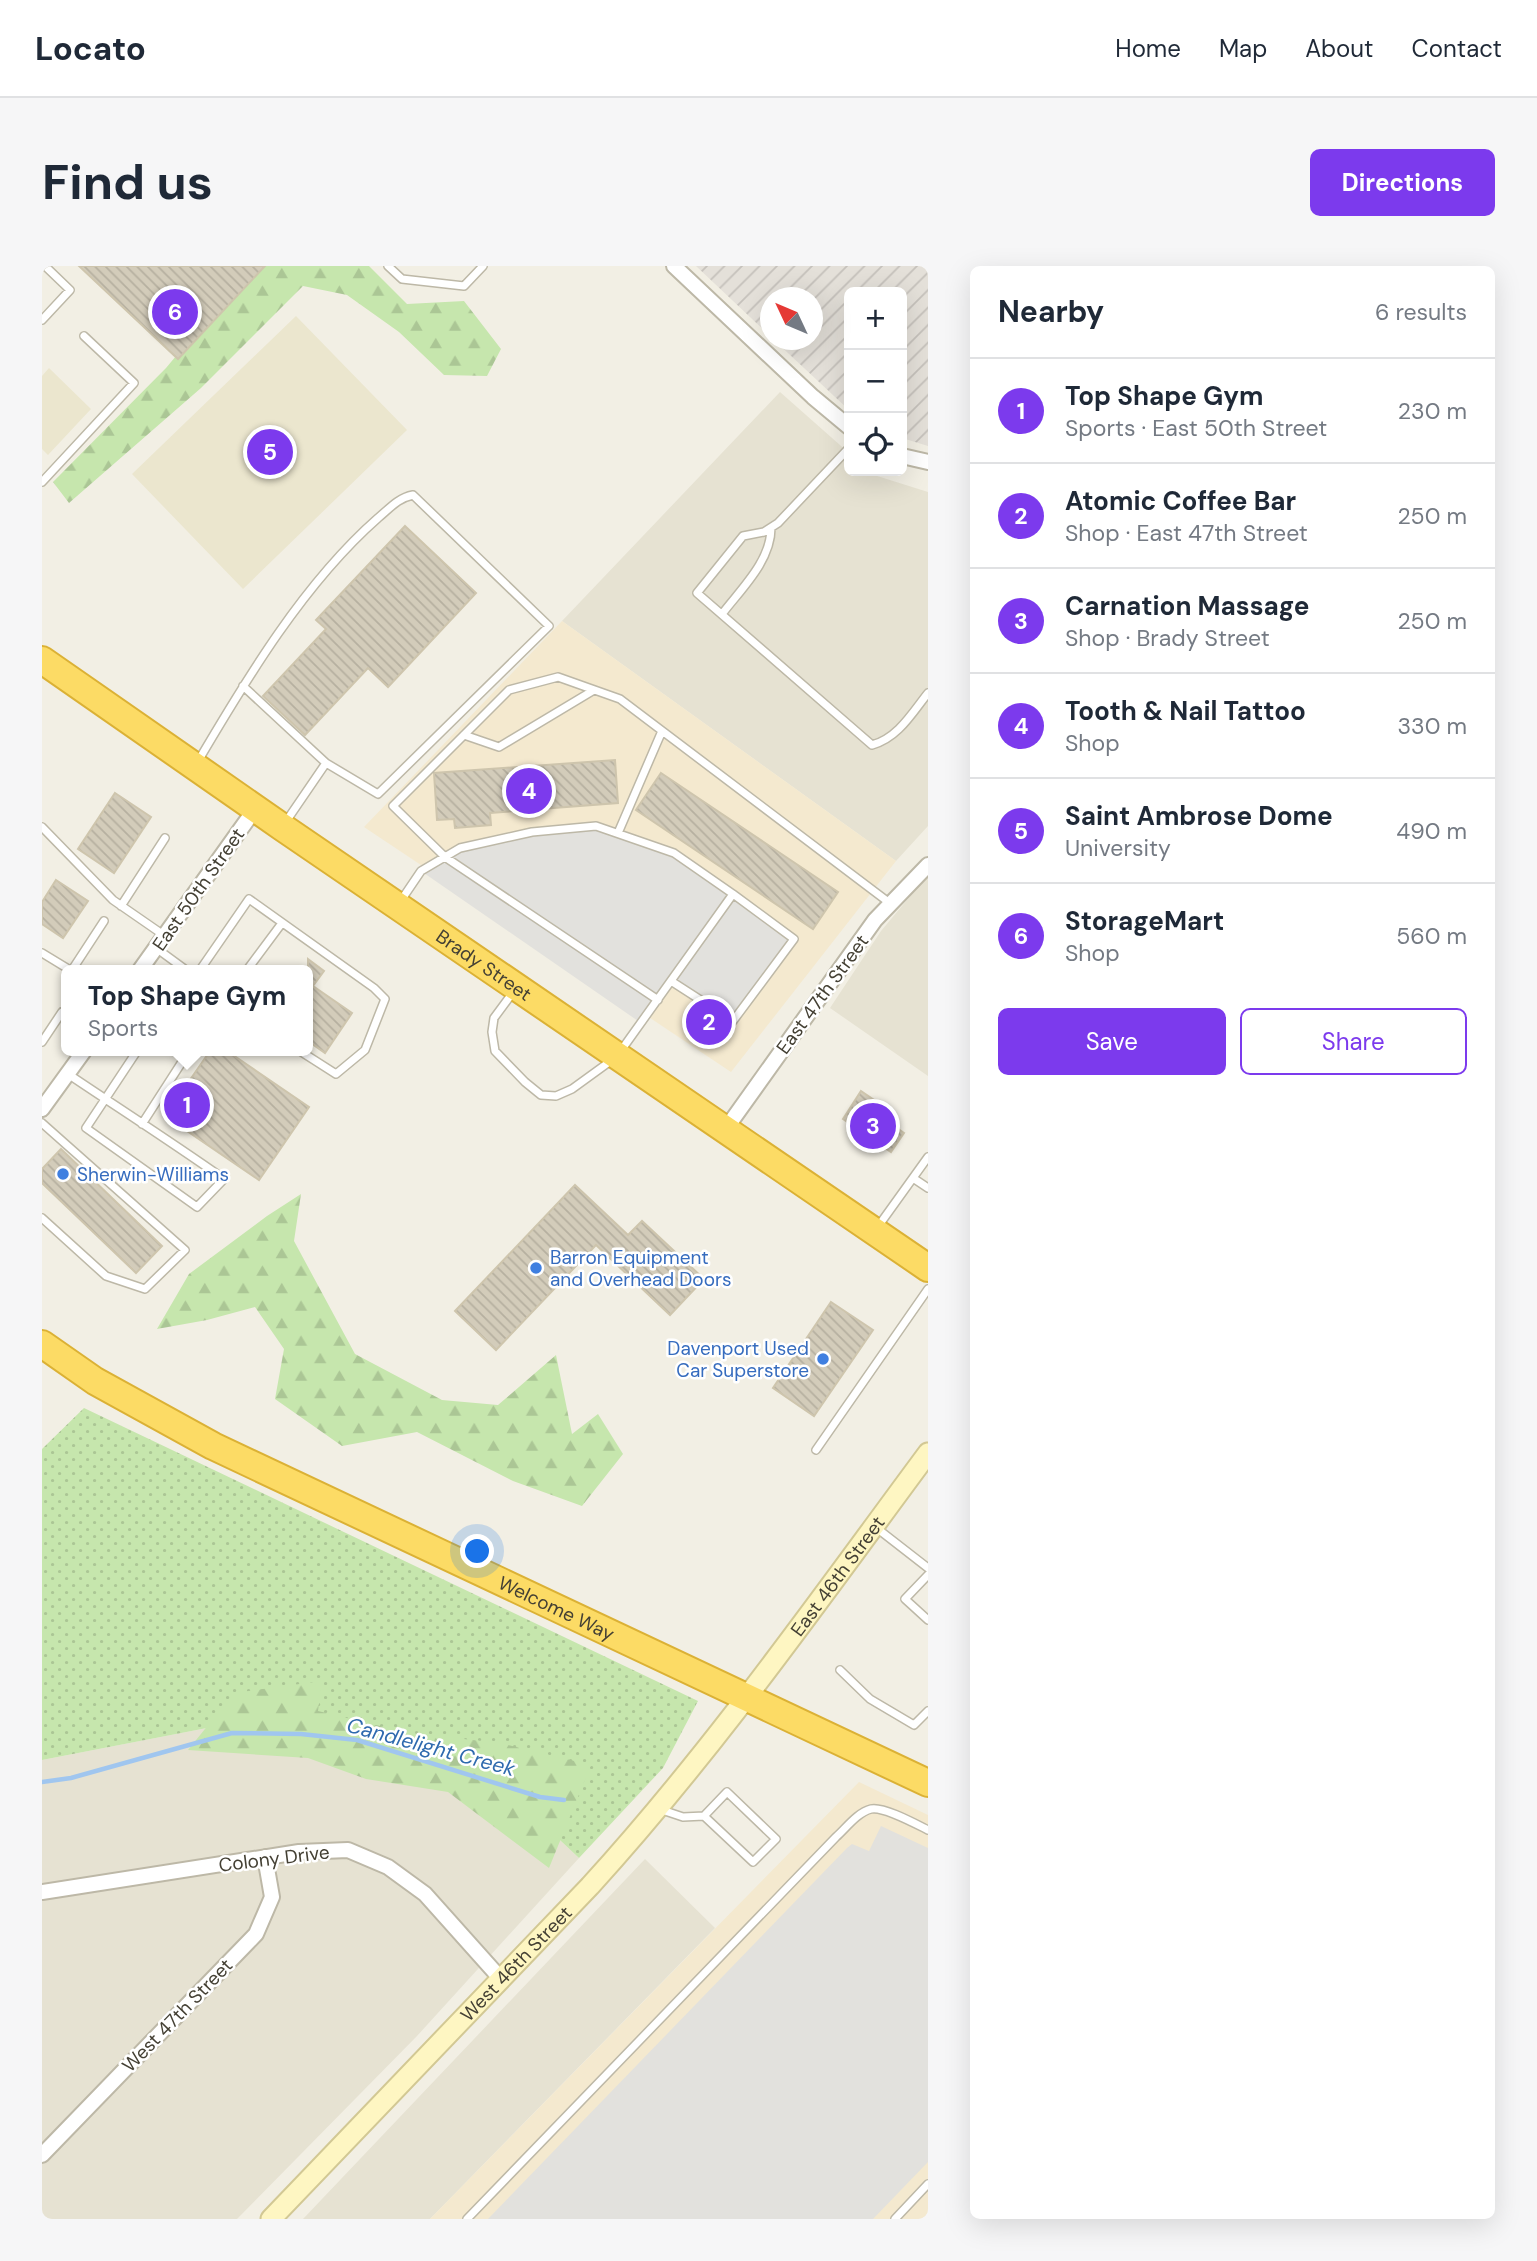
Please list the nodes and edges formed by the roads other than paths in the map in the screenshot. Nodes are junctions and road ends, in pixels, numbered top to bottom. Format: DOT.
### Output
graph roads {
  1 [pos="45,266"];
  2 [pos="388,266"];
  3 [pos="483,266"];
  4 [pos="674,266"];
  5 [pos="42,320"];
  6 [pos="84,336"];
  7 [pos="844,423"];
  8 [pos="844,454"];
  9 [pos="907,457"];
  10 [pos="928,462"];
  11 [pos="42,482"];
  12 [pos="771,528"];
  13 [pos="722,614"];
  14 [pos="45,668"];
  15 [pos="243,686"];
  16 [pos="594,690"];
  17 [pos="928,693"];
  18 [pos="662,731"];
  19 [pos="464,735"];
  20 [pos="326,764"];
  21 [pos="194,766"];
  22 [pos="255,809"];
  23 [pos="42,827"];
  24 [pos="282,827"];
  25 [pos="618,833"];
  26 [pos="165,838"];
  27 [pos="445,857"];
  28 [pos="928,865"];
  29 [pos="733,894"];
  30 [pos="891,904"];
  31 [pos="121,906"];
  32 [pos="397,906"];
  33 [pos="104,921"];
  34 [pos="282,923"];
  35 [pos="160,942"];
  36 [pos="42,953"];
  37 [pos="62,965"];
  38 [pos="74,965"];
  39 [pos="144,965"];
  40 [pos="181,965"];
  41 [pos="203,965"];
  42 [pos="251,965"];
  43 [pos="671,981"];
  44 [pos="516,988"];
  45 [pos="658,1000"];
  46 [pos="61,1014"];
  47 [pos="42,1042"];
  48 [pos="80,1056"];
  49 [pos="134,1056"];
  50 [pos="186,1056"];
  51 [pos="308,1056"];
  52 [pos="617,1056"];
  53 [pos="67,1074"];
  54 [pos="105,1099"];
  55 [pos="44,1103"];
  56 [pos="42,1123"];
  57 [pos="142,1124"];
  58 [pos="724,1130"];
  59 [pos="927,1160"];
  60 [pos="913,1178"];
  61 [pos="928,1188"];
  62 [pos="42,1218"];
  63 [pos="874,1232"];
  64 [pos="928,1268"];
  65 [pos="928,1289"];
  66 [pos="42,1344"];
  67 [pos="816,1450"];
  68 [pos="928,1453"];
  69 [pos="874,1526"];
  70 [pos="928,1568"];
  71 [pos="928,1574"];
  72 [pos="928,1620"];
  73 [pos="840,1670"];
  74 [pos="745,1697"];
  75 [pos="928,1711"];
  76 [pos="928,1783"];
  77 [pos="658,1809"];
  78 [pos="704,1816"];
  79 [pos="928,1830"];
  80 [pos="265,1857"];
  81 [pos="42,1892"];
  82 [pos="501,1979"];
  83 [pos="42,2155"];
  84 [pos="928,2184"];
  85 [pos="271,2219"];
  86 [pos="467,2219"];
  87 [pos="895,2219"];
  1 -- 5 [label="lane"];
  2 -- 3 [label="lane"];
  4 -- 7 [label="street"];
  6 -- 11 [label="lane"];
  8 -- 12 [label="lane"];
  9 -- 10 [label="street"];
  12 -- 13 [label="lane"];
  12 -- 13 [label="lane"];
  13 -- 17 [label="lane"];
  14 -- 21 [label="highway, Brady Street"];
  15 -- 20 [label="lane"];
  15 -- 20 [label="lane"];
  15 -- 21 [label="lane"];
  16 -- 18 [label="lane"];
  16 -- 19 [label="lane"];
  16 -- 19 [label="lane"];
  18 -- 25 [label="lane"];
  18 -- 30 [label="lane"];
  19 -- 27 [label="lane"];
  20 -- 24 [label="lane"];
  21 -- 22 [label="highway, Brady Street"];
  22 -- 24 [label="highway, Brady Street"];
  22 -- 35 [label="street, East 50th Street"];
  23 -- 31 [label="lane"];
  24 -- 32 [label="highway, Brady Street"];
  25 -- 27 [label="lane"];
  25 -- 29 [label="lane"];
  26 -- 31 [label="lane"];
  27 -- 32 [label="lane"];
  27 -- 45 [label="lane"];
  28 -- 30 [label="street, East 47th Street"];
  29 -- 43 [label="lane"];
  29 -- 43 [label="lane"];
  30 -- 58 [label="street, East 47th Street"];
  31 -- 35 [label="lane"];
  32 -- 44 [label="highway, Brady Street"];
  33 -- 38 [label="lane"];
  34 -- 41 [label="lane"];
  34 -- 42 [label="lane"];
  34 -- 51 [label="lane"];
  35 -- 39 [label="street, East 50th Street"];
  35 -- 40 [label="lane"];
  36 -- 37 [label="lane"];
  43 -- 45 [label="lane"];
  44 -- 52 [label="highway, Brady Street"];
  44 -- 52 [label="lane"];
  45 -- 52 [label="lane"];
  46 -- 47 [label="lane"];
  48 -- 53 [label="street"];
  49 -- 54 [label="lane"];
  50 -- 57 [label="lane"];
  52 -- 58 [label="highway, Brady Street"];
  53 -- 54 [label="lane"];
  53 -- 55 [label="street"];
  54 -- 57 [label="lane"];
  54 -- 57 [label="lane"];
  56 -- 62 [label="lane"];
  58 -- 63 [label="highway, Brady Street"];
  59 -- 60 [label="lane"];
  60 -- 61 [label="lane"];
  60 -- 63 [label="lane"];
  63 -- 64 [label="highway, Brady Street"];
  65 -- 67 [label="lane"];
  66 -- 74 [label="highway, Welcome Way"];
  68 -- 69 [label="street, East 46th Street"];
  69 -- 70 [label="lane"];
  69 -- 74 [label="street, East 46th Street"];
  71 -- 72 [label="lane"];
  73 -- 75 [label="lane"];
  74 -- 76 [label="highway, Welcome Way"];
  74 -- 77 [label="street, West 46th Street"];
  77 -- 78 [label="lane"];
  77 -- 82 [label="street, West 46th Street"];
  78 -- 78 [label="lane"];
  79 -- 86 [label="lane"];
  80 -- 81 [label="street, Colony Drive"];
  80 -- 82 [label="street, Colony Drive"];
  80 -- 83 [label="street, West 47th Street"];
  82 -- 85 [label="street, West 46th Street"];
  84 -- 87 [label="lane"];
}
